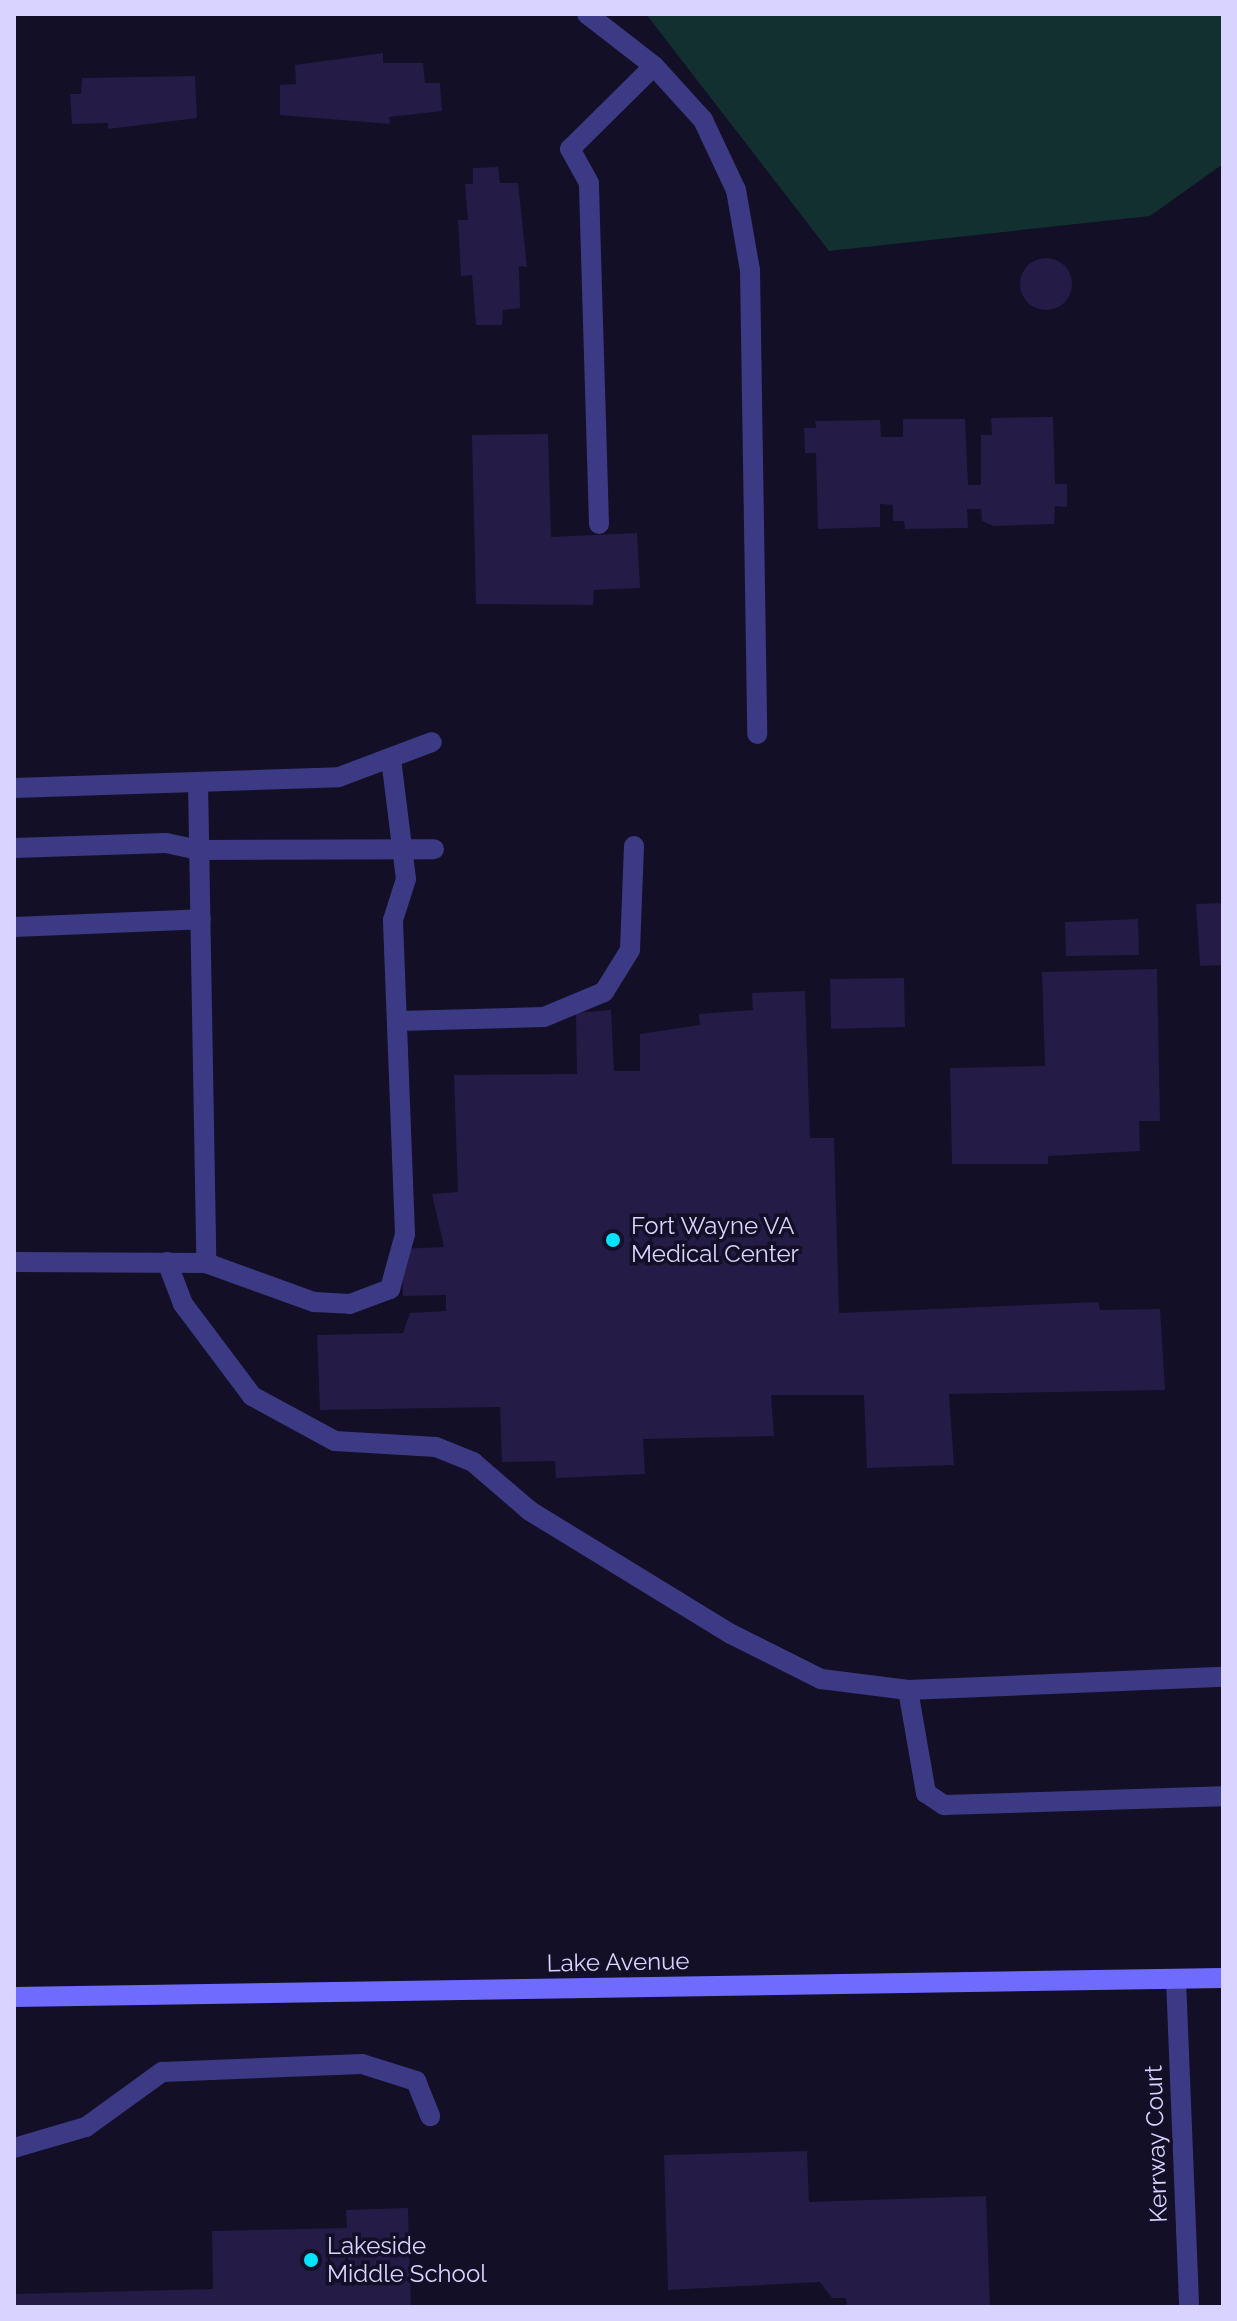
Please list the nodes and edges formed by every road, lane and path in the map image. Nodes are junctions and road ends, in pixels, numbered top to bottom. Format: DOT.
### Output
graph roads {
  1 [pos="587,14"];
  2 [pos="654,66"];
  3 [pos="599,524"];
  4 [pos="757,734"];
  5 [pos="432,742"];
  6 [pos="391,758"];
  7 [pos="198,782"];
  8 [pos="14,788"];
  9 [pos="406,845"];
  10 [pos="634,846"];
  11 [pos="14,848"];
  12 [pos="434,849"];
  13 [pos="198,850"];
  14 [pos="201,919"];
  15 [pos="14,927"];
  16 [pos="399,1021"];
  17 [pos="14,1262"];
  18 [pos="167,1262"];
  19 [pos="206,1263"];
  20 [pos="1223,1677"];
  21 [pos="908,1690"];
  22 [pos="1223,1796"];
  23 [pos="1223,1978"];
  24 [pos="1176,1979"];
  25 [pos="14,1997"];
  26 [pos="430,2116"];
  27 [pos="14,2148"];
  28 [pos="1189,2307"];
  1 -- 2 [label="street"];
  2 -- 3 [label="street"];
  2 -- 4 [label="street"];
  5 -- 6 [label="street"];
  6 -- 7 [label="street"];
  6 -- 9 [label="street"];
  7 -- 8 [label="street"];
  7 -- 13 [label="street"];
  9 -- 12 [label="street"];
  9 -- 13 [label="street"];
  9 -- 16 [label="street"];
  10 -- 16 [label="street"];
  11 -- 13 [label="street"];
  13 -- 14 [label="street"];
  14 -- 15 [label="street"];
  14 -- 19 [label="street"];
  16 -- 19 [label="street"];
  17 -- 18 [label="street"];
  18 -- 19 [label="street"];
  18 -- 21 [label="street"];
  20 -- 21 [label="street"];
  21 -- 22 [label="street"];
  23 -- 24 [label="main road, Lake Avenue"];
  24 -- 25 [label="main road, Lake Avenue"];
  24 -- 28 [label="street, Kerrway Court"];
  26 -- 27 [label="street"];
}
